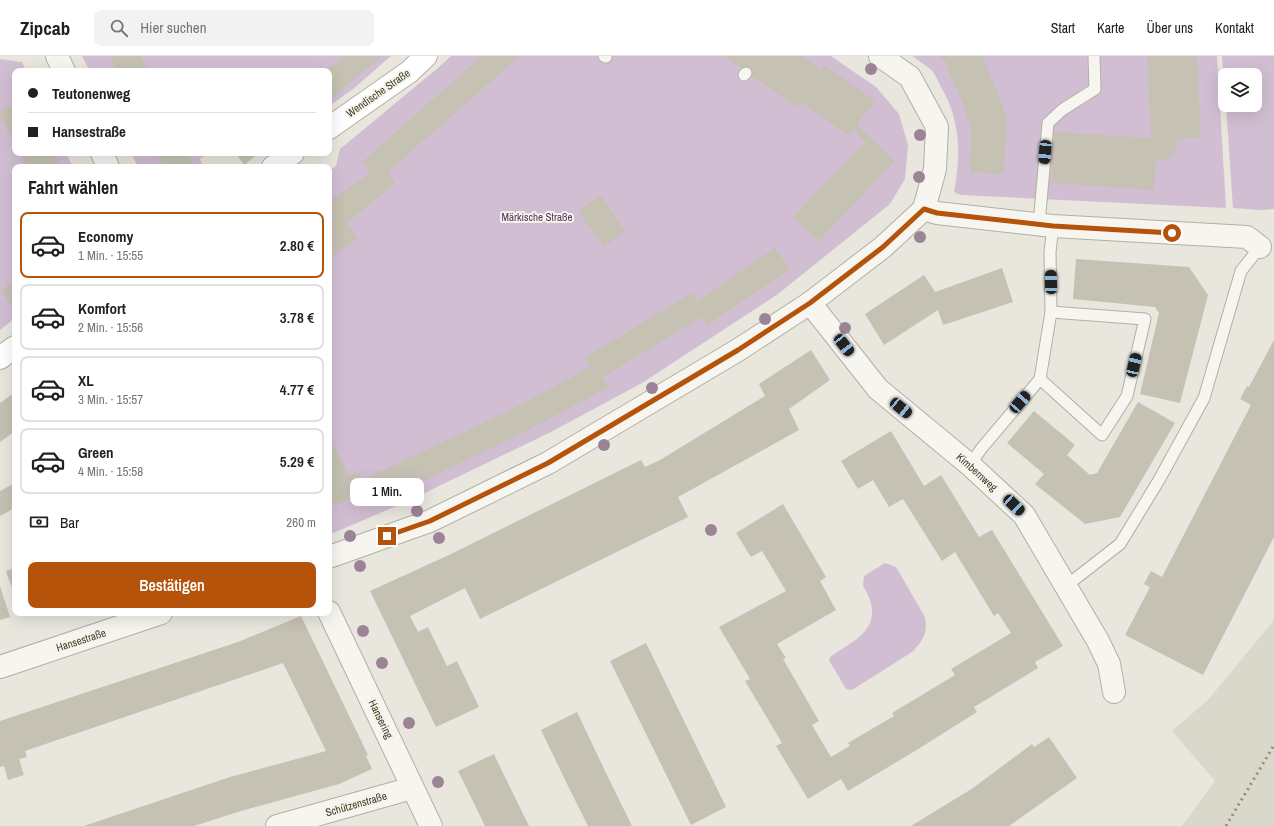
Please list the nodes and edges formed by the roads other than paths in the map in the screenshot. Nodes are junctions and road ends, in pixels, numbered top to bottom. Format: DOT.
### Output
graph roads {
  1 [pos="58,56"];
  2 [pos="426,56"];
  3 [pos="880,56"];
  4 [pos="1094,56"];
  5 [pos="63,68"];
  6 [pos="332,126"];
  7 [pos="289,156"];
  8 [pos="277,164"];
  9 [pos="924,209"];
  10 [pos="1046,225"];
  11 [pos="1260,247"];
  12 [pos="810,303"];
  13 [pos="1051,312"];
  14 [pos="12,349"];
  15 [pos="0,358"];
  16 [pos="1040,379"];
  17 [pos="970,465"];
  18 [pos="332,556"];
  19 [pos="1066,586"];
  20 [pos="152,616"];
  21 [pos="331,616"];
  22 [pos="0,667"];
  23 [pos="1114,692"];
  24 [pos="412,788"];
  25 [pos="276,826"];
  26 [pos="431,826"];
  1 -- 5 [label="street"];
  2 -- 6 [label="street, Wendische Straße"];
  3 -- 9 [label="street"];
  4 -- 10 [label="lane"];
  7 -- 8 [label="street"];
  9 -- 10 [label="street"];
  9 -- 12 [label="street"];
  10 -- 11 [label="street"];
  10 -- 13 [label="lane"];
  11 -- 19 [label="lane"];
  12 -- 17 [label="street, Kimbernweg"];
  12 -- 18 [label="street"];
  13 -- 16 [label="lane"];
  13 -- 16 [label="lane"];
  14 -- 15 [label="street"];
  16 -- 17 [label="lane"];
  17 -- 19 [label="street, Kimbernweg"];
  19 -- 23 [label="street, Kimbernweg"];
  20 -- 22 [label="street, Hansestraße"];
  21 -- 24 [label="street, Hansering"];
  24 -- 25 [label="street, Schützenstraße"];
  24 -- 26 [label="street, Hansering"];
}
